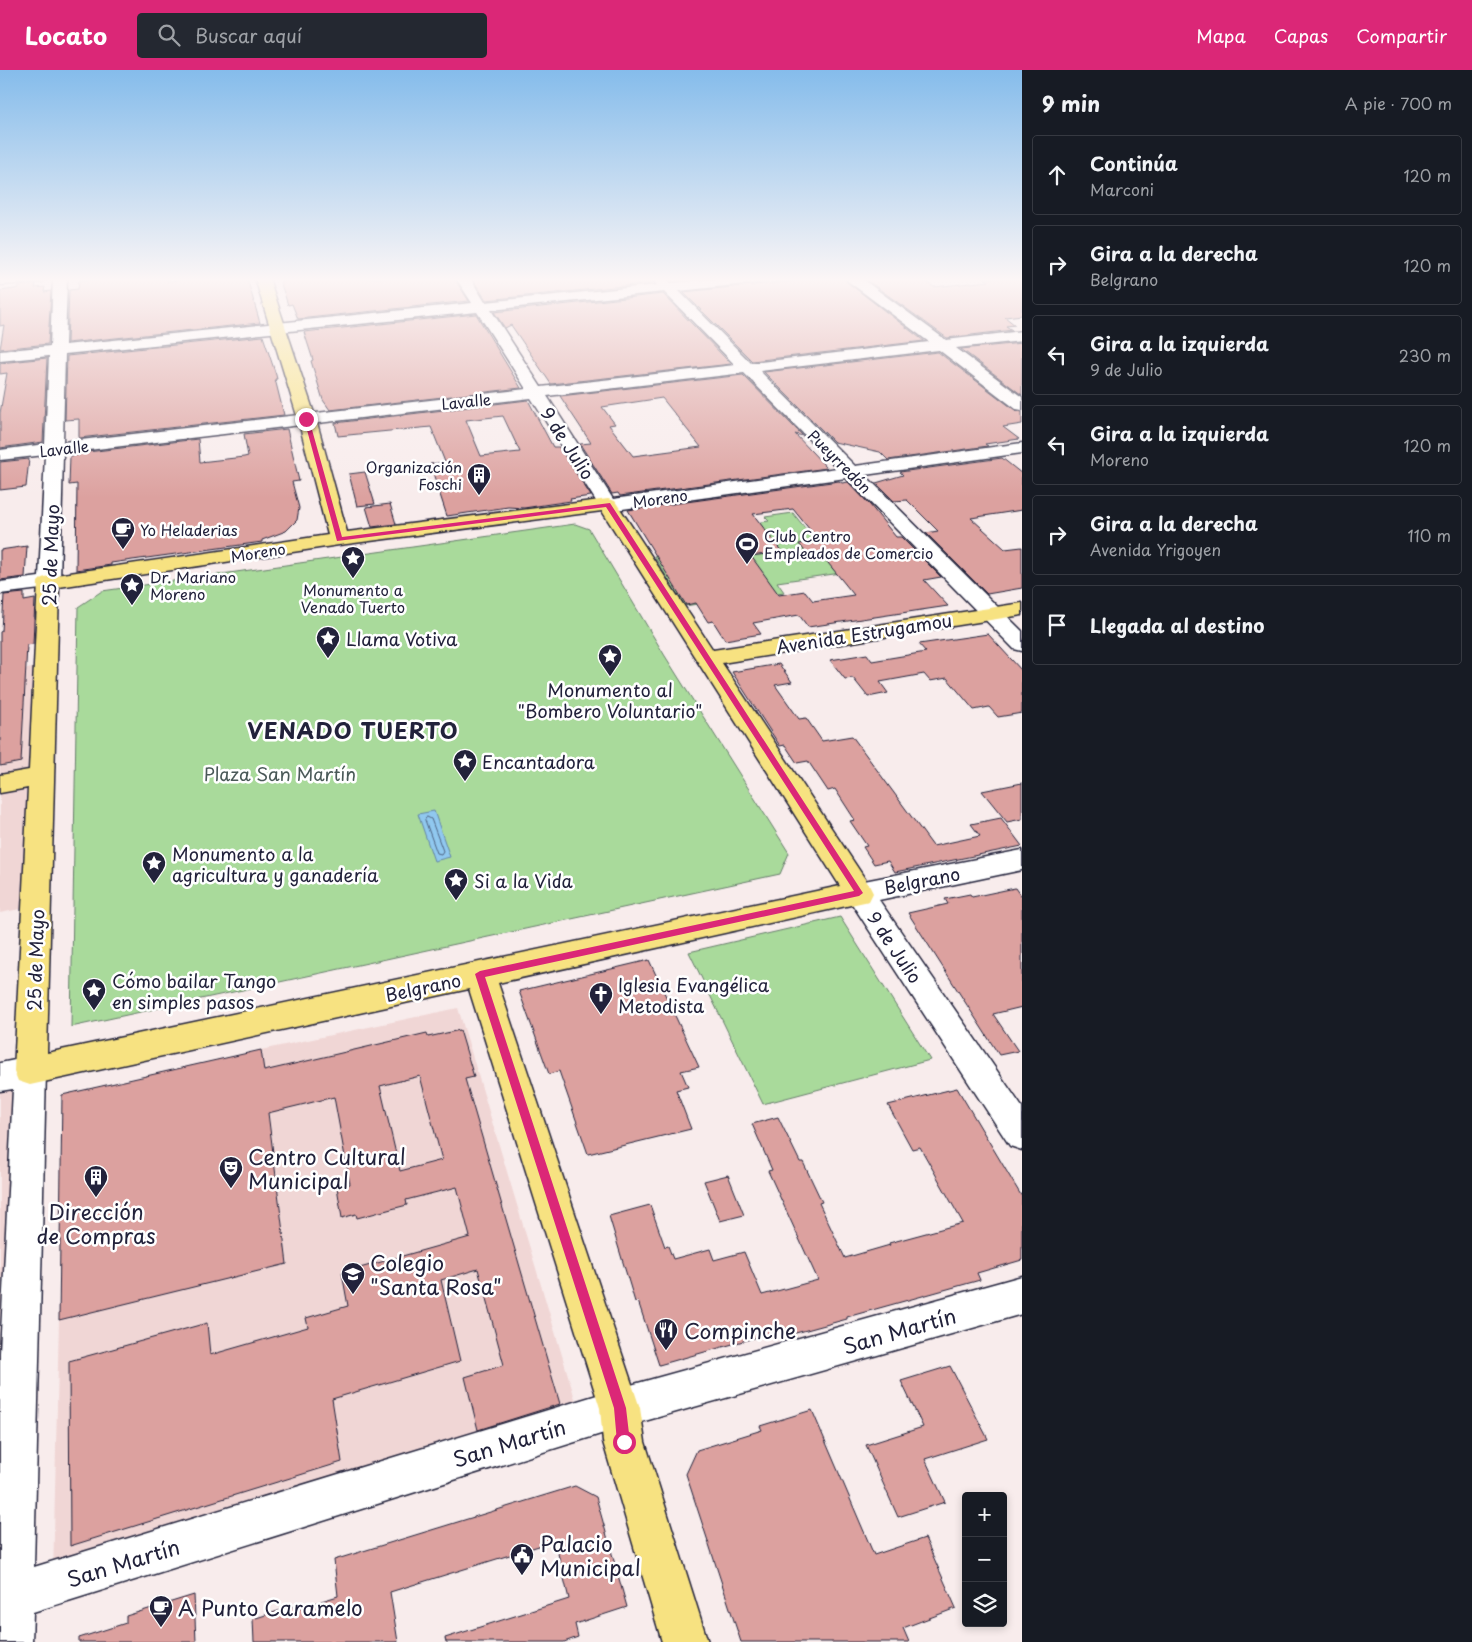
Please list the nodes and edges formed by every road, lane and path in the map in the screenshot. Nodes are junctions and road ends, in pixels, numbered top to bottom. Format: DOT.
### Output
graph roads {
  1 [pos="52,351"];
  2 [pos="56,351"];
  3 [pos="285,351"];
  4 [pos="510,351"];
  5 [pos="732,351"];
  6 [pos="888,351"];
  7 [pos="950,351"];
  8 [pos="0,356"];
  9 [pos="748,368"];
  10 [pos="536,393"];
  11 [pos="1022,405"];
  12 [pos="306,419"];
  13 [pos="1022,448"];
  14 [pos="54,449"];
  15 [pos="0,455"];
  16 [pos="851,472"];
  17 [pos="608,505"];
  18 [pos="339,539"];
  19 [pos="49,582"];
  20 [pos="0,588"];
  21 [pos="1022,609"];
  22 [pos="992,613"];
  23 [pos="1022,644"];
  24 [pos="707,658"];
  25 [pos="40,777"];
  26 [pos="0,784"];
  27 [pos="1022,860"];
  28 [pos="859,893"];
  29 [pos="480,974"];
  30 [pos="15,1074"];
  31 [pos="1022,1135"];
  32 [pos="1022,1295"];
  33 [pos="620,1408"];
  34 [pos="6,1598"];
  35 [pos="10,1642"];
  36 [pos="686,1642"];
  1 -- 8 [label="street"];
  2 -- 14 [label="street, 25 de Mayo"];
  3 -- 12 [label="main road"];
  4 -- 10 [label="street, 9 de Julio"];
  5 -- 9 [label="street, Pueyrredón"];
  6 -- 9 [label="street, Lavalle"];
  7 -- 11 [label="street"];
  9 -- 10 [label="street, Lavalle"];
  9 -- 16 [label="street, Pueyrredón"];
  10 -- 12 [label="street, Lavalle"];
  10 -- 17 [label="street, 9 de Julio"];
  12 -- 14 [label="street, Lavalle"];
  12 -- 18 [label="main road"];
  13 -- 16 [label="street, Moreno"];
  14 -- 15 [label="street, Lavalle"];
  14 -- 19 [label="street, 25 de Mayo"];
  16 -- 17 [label="street, Moreno"];
  16 -- 22 [label="street, Pueyrredón"];
  17 -- 18 [label="main road, Moreno"];
  17 -- 24 [label="main road, 9 de Julio"];
  18 -- 19 [label="main road, Moreno"];
  19 -- 20 [label="street, Moreno"];
  19 -- 25 [label="main road, 25 de Mayo"];
  21 -- 22 [label="main road, Avenida Estrugamou"];
  22 -- 23 [label="street, Pueyrredón"];
  22 -- 24 [label="main road, Avenida Estrugamou"];
  24 -- 28 [label="main road, 9 de Julio"];
  25 -- 26 [label="main road"];
  25 -- 30 [label="main road, 25 de Mayo"];
  27 -- 28 [label="street, Belgrano"];
  28 -- 29 [label="main road, Belgrano"];
  28 -- 31 [label="street, 9 de Julio"];
  29 -- 30 [label="main road, Belgrano"];
  29 -- 33 [label="main road"];
  30 -- 34 [label="street, 25 de Mayo"];
  32 -- 33 [label="street, San Martín"];
  33 -- 34 [label="street, San Martín"];
  33 -- 36 [label="main road"];
  34 -- 35 [label="street, 25 de Mayo"];
}
